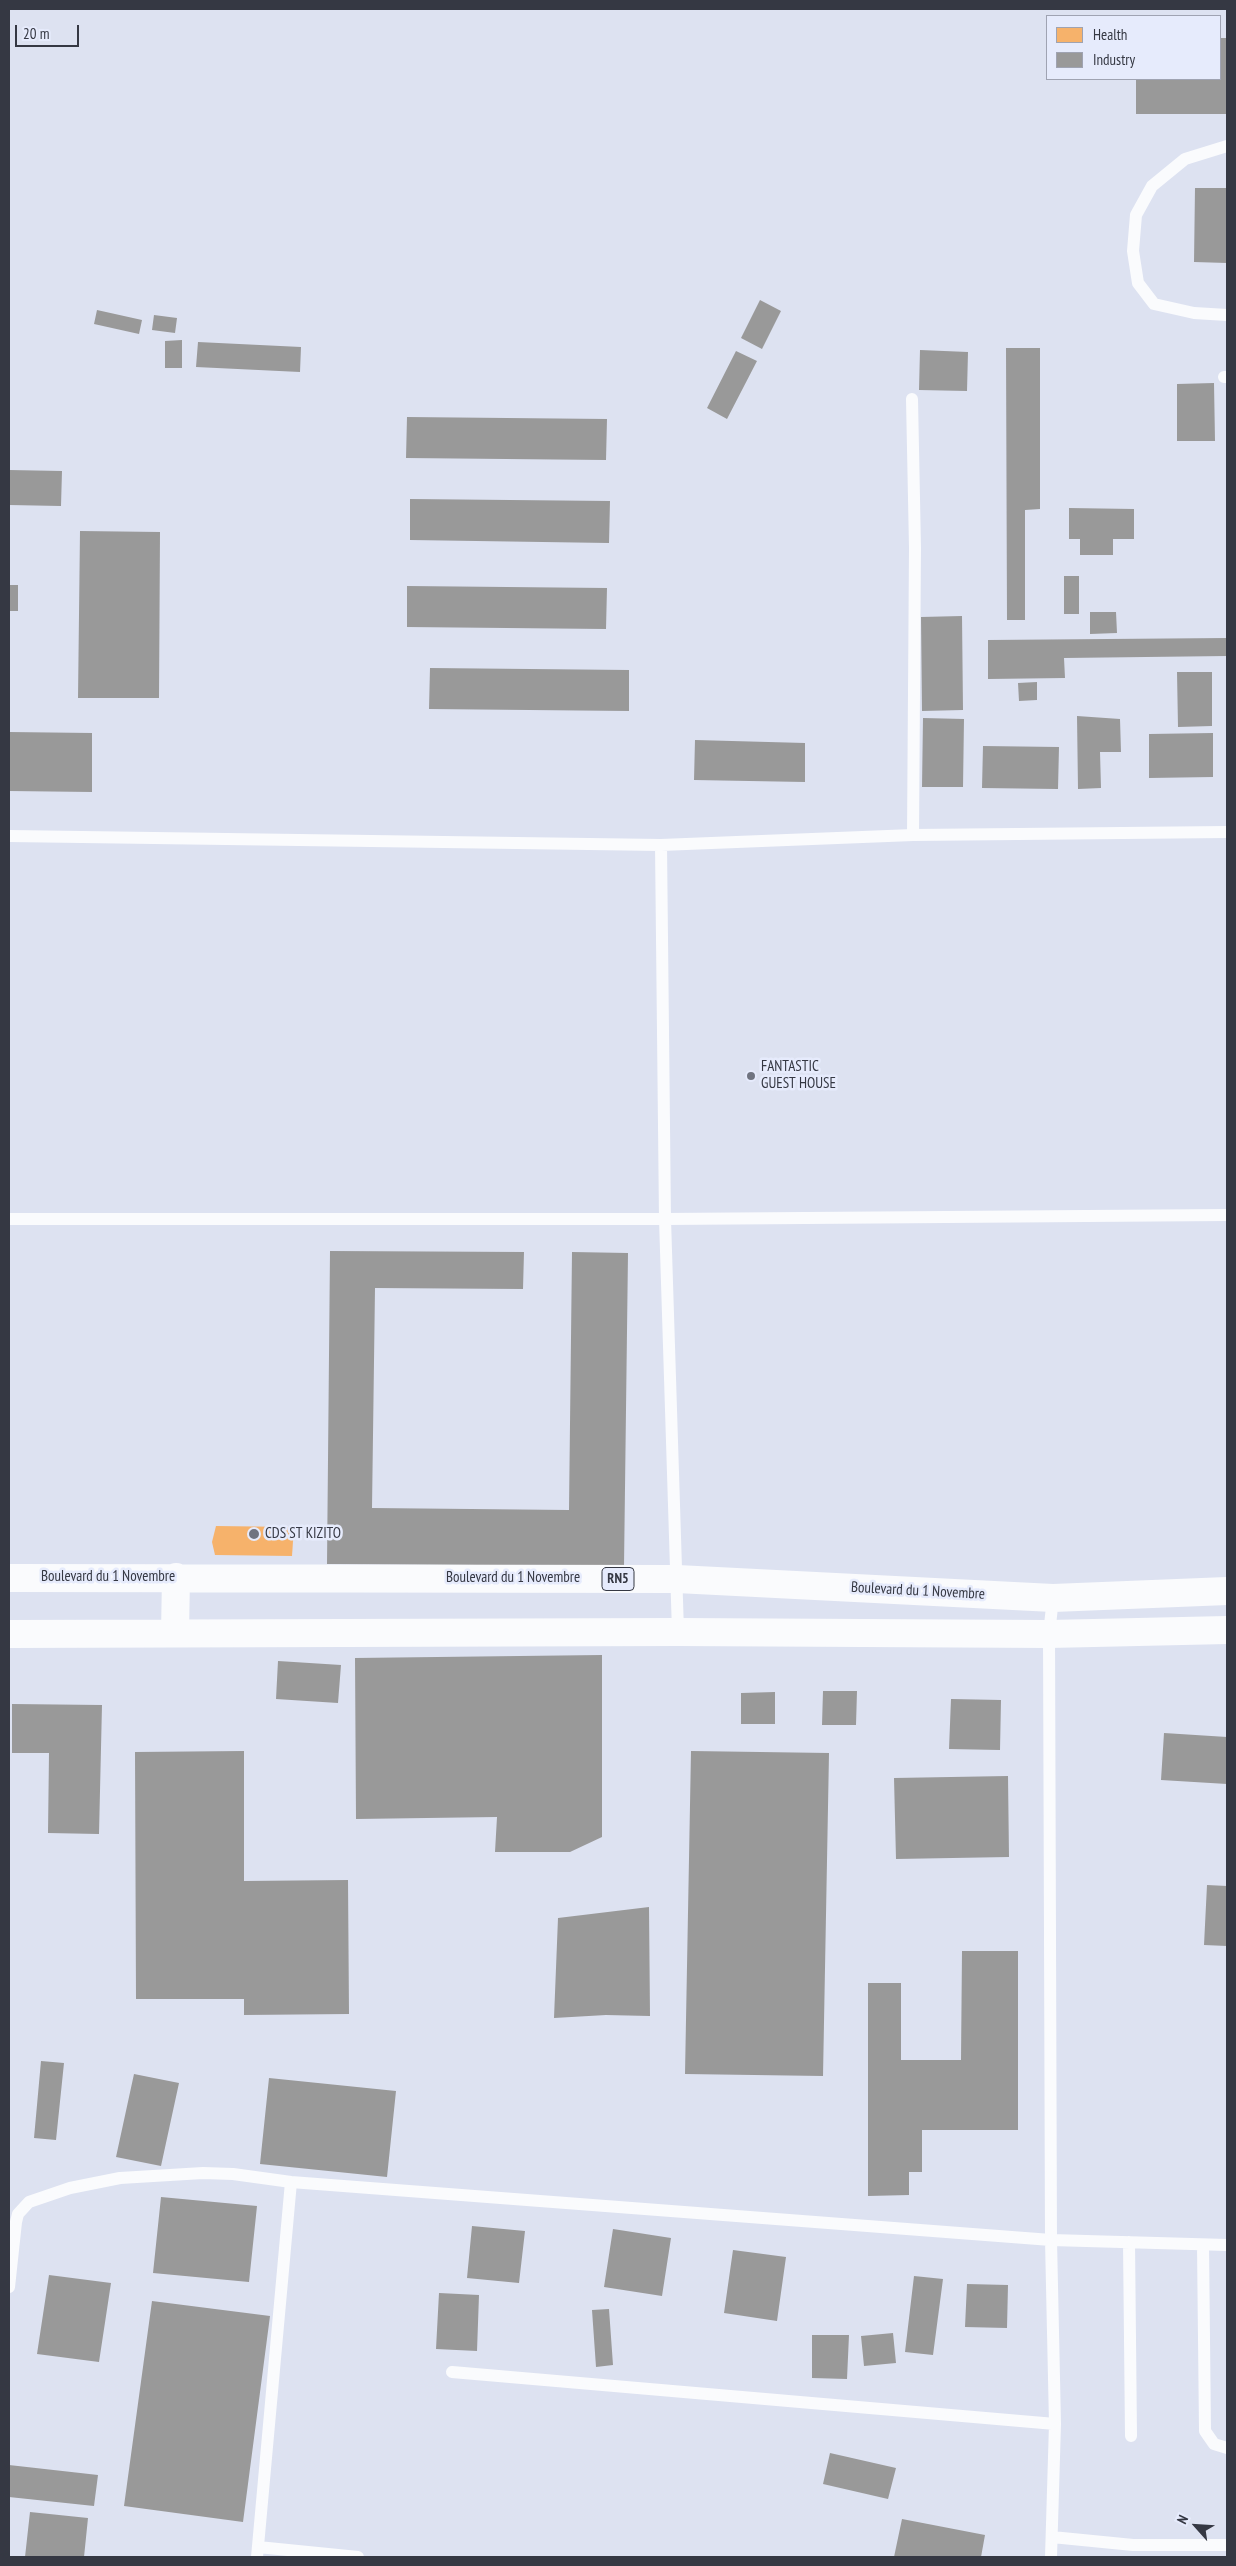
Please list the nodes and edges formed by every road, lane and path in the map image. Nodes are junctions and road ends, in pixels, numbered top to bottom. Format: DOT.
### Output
graph roads {
  1 [pos="1227,146"];
  2 [pos="1227,315"];
  3 [pos="912,400"];
  4 [pos="1227,832"];
  5 [pos="913,835"];
  6 [pos="9,836"];
  7 [pos="661,846"];
  8 [pos="1227,1215"];
  9 [pos="9,1219"];
  10 [pos="665,1219"];
  11 [pos="176,1577"];
  12 [pos="9,1578"];
  13 [pos="677,1579"];
  14 [pos="1227,1591"];
  15 [pos="1053,1598"];
  16 [pos="1227,1630"];
  17 [pos="678,1632"];
  18 [pos="175,1633"];
  19 [pos="9,1634"];
  20 [pos="1049,1634"];
  21 [pos="291,2182"];
  22 [pos="1051,2240"];
  23 [pos="1129,2242"];
  24 [pos="1203,2244"];
  25 [pos="1227,2245"];
  26 [pos="9,2287"];
  27 [pos="452,2372"];
  28 [pos="1055,2424"];
  29 [pos="1131,2436"];
  30 [pos="1227,2448"];
  31 [pos="1052,2537"];
  32 [pos="1227,2545"];
  33 [pos="258,2552"];
  34 [pos="358,2557"];
  35 [pos="1051,2557"];
  1 -- 2 [label="lane"];
  3 -- 5 [label="lane"];
  4 -- 5 [label="lane"];
  5 -- 7 [label="lane"];
  6 -- 7 [label="lane"];
  7 -- 10 [label="lane"];
  8 -- 10 [label="lane"];
  9 -- 10 [label="lane"];
  10 -- 13 [label="lane"];
  11 -- 12 [label="main road, Boulevard du 1 Novembre / RN5"];
  11 -- 13 [label="main road, Boulevard du 1 Novembre / RN5"];
  11 -- 18 [label="main road"];
  13 -- 15 [label="main road, Boulevard du 1 Novembre / RN5"];
  13 -- 17 [label="lane"];
  14 -- 15 [label="main road, Boulevard du 1 Novembre / RN5"];
  15 -- 20 [label="lane"];
  16 -- 20 [label="main road"];
  17 -- 18 [label="main road"];
  17 -- 20 [label="main road"];
  18 -- 19 [label="main road"];
  20 -- 22 [label="lane"];
  21 -- 22 [label="lane"];
  21 -- 26 [label="lane"];
  21 -- 33 [label="lane"];
  22 -- 23 [label="lane"];
  22 -- 28 [label="lane"];
  23 -- 24 [label="lane"];
  23 -- 29 [label="lane"];
  24 -- 25 [label="lane"];
  24 -- 30 [label="lane"];
  27 -- 28 [label="lane"];
  28 -- 31 [label="lane"];
  31 -- 32 [label="lane"];
  31 -- 35 [label="lane"];
  33 -- 34 [label="lane"];
}
